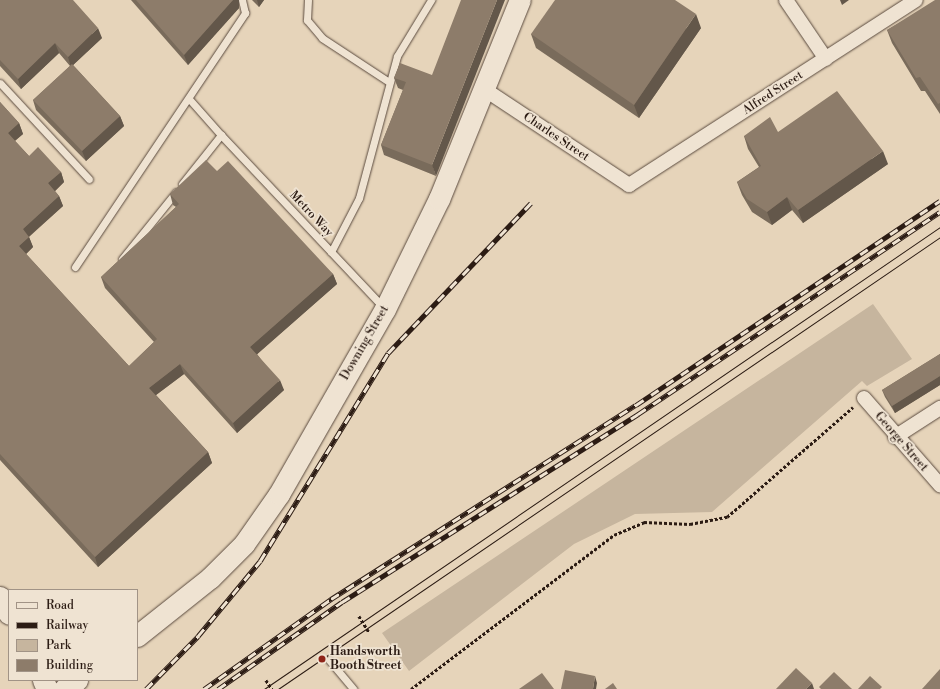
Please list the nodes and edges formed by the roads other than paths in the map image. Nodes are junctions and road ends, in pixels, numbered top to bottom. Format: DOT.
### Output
graph roads {
  1 [pos="242,0"];
  2 [pos="308,0"];
  3 [pos="431,0"];
  4 [pos="520,0"];
  5 [pos="786,0"];
  6 [pos="916,0"];
  7 [pos="826,59"];
  8 [pos="389,82"];
  9 [pos="0,83"];
  10 [pos="484,89"];
  11 [pos="190,100"];
  12 [pos="221,135"];
  13 [pos="89,179"];
  14 [pos="629,185"];
  15 [pos="331,252"];
  16 [pos="122,259"];
  17 [pos="75,267"];
  18 [pos="385,309"];
  19 [pos="864,398"];
  20 [pos="940,408"];
  21 [pos="894,437"];
  22 [pos="940,485"];
  23 [pos="138,635"];
  24 [pos="330,660"];
  25 [pos="76,681"];
  26 [pos="64,689"];
  27 [pos="353,689"];
  1 -- 11 [label="lane"];
  2 -- 8 [label="lane"];
  3 -- 8 [label="lane"];
  4 -- 10 [label="street, Downing Street"];
  5 -- 7 [label="street"];
  6 -- 7 [label="street, Alfred Street"];
  7 -- 14 [label="street, Alfred Street"];
  8 -- 15 [label="lane"];
  9 -- 13 [label="lane"];
  10 -- 14 [label="street, Charles Street"];
  10 -- 18 [label="street, Downing Street"];
  11 -- 12 [label="lane, Metro Way"];
  11 -- 17 [label="lane"];
  12 -- 15 [label="lane, Metro Way"];
  12 -- 16 [label="lane"];
  15 -- 18 [label="lane, Metro Way"];
  18 -- 23 [label="street, Downing Street"];
  19 -- 21 [label="street, George Street"];
  20 -- 21 [label="street"];
  21 -- 22 [label="street, George Street"];
  24 -- 27 [label="lane"];
  25 -- 26 [label="street"];
}
